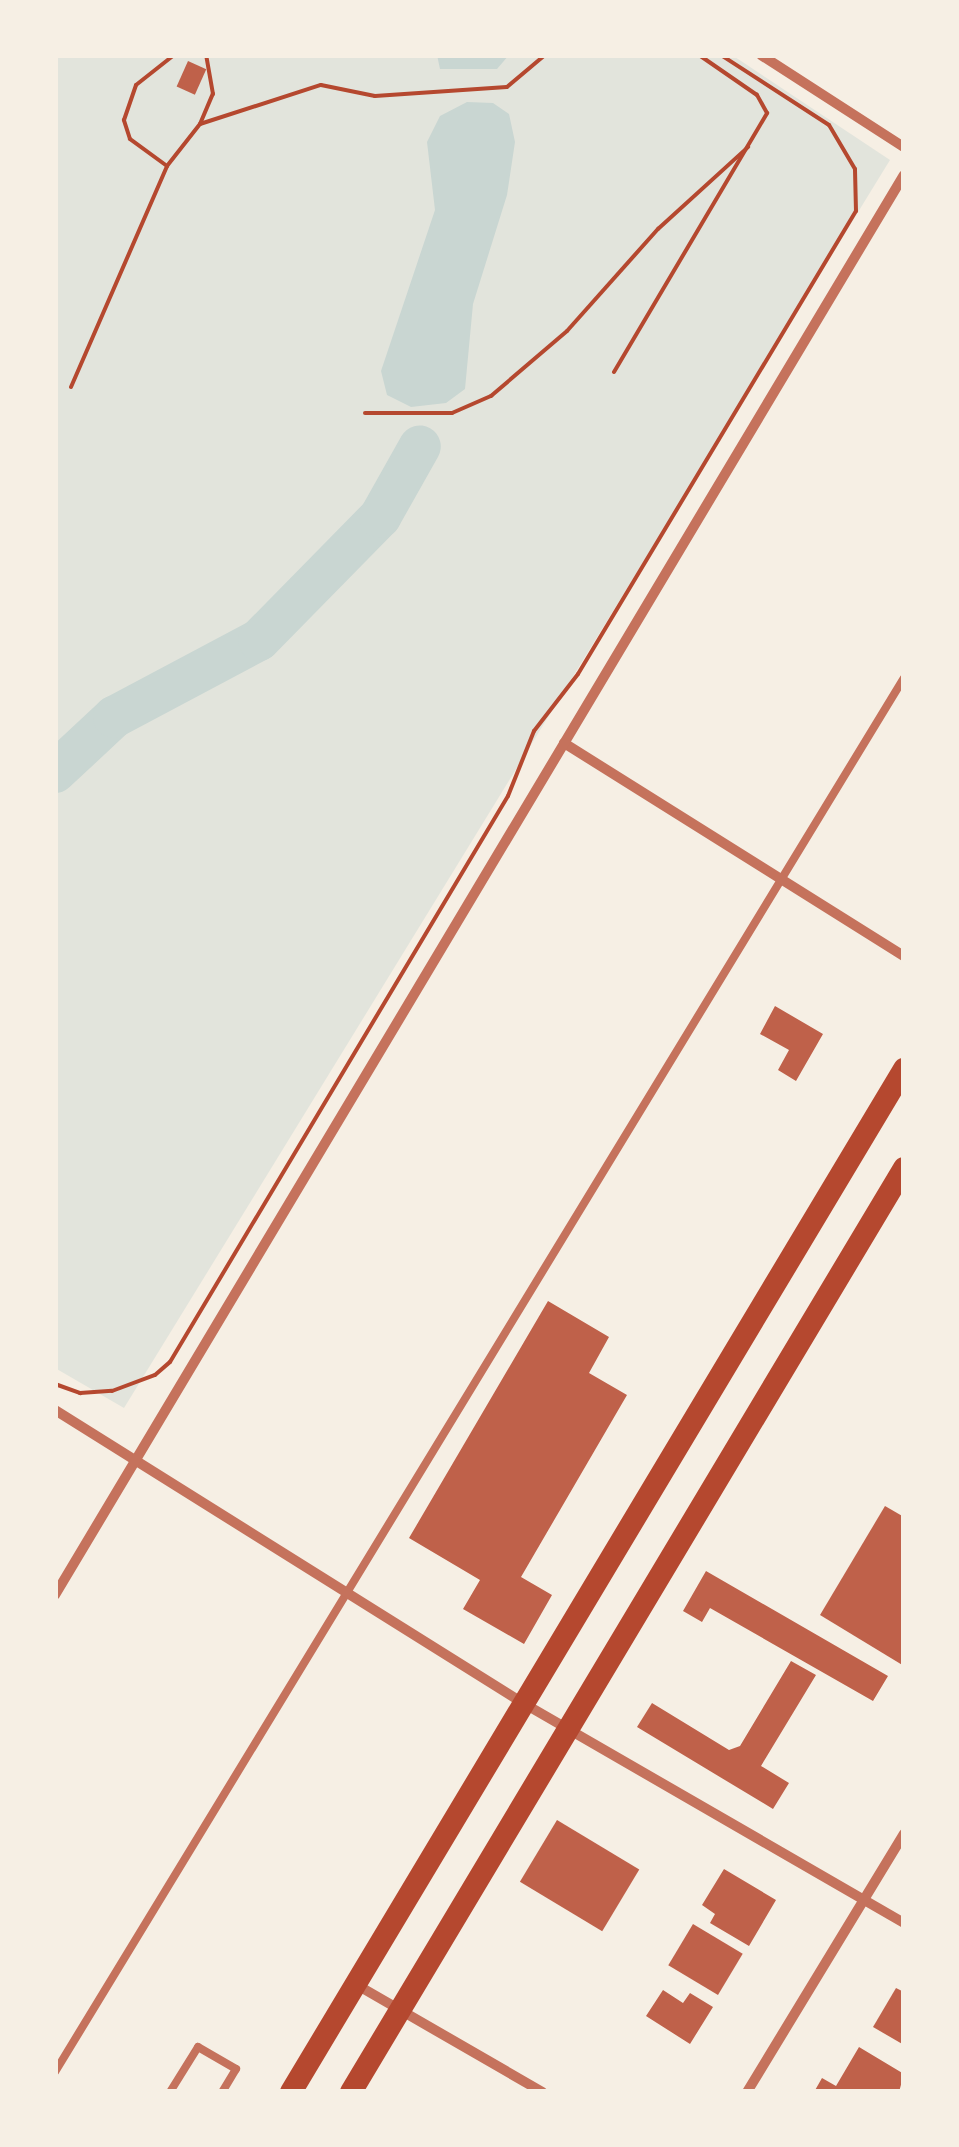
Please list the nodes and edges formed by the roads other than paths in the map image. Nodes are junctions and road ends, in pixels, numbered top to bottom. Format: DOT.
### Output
graph roads {
  1 [pos="761,55"];
  2 [pos="904,147"];
  3 [pos="904,176"];
  4 [pos="904,678"];
  5 [pos="564,743"];
  6 [pos="783,880"];
  7 [pos="904,956"];
  8 [pos="904,1069"];
  9 [pos="904,1168"];
  10 [pos="55,1410"];
  11 [pos="136,1460"];
  12 [pos="348,1593"];
  13 [pos="55,1594"];
  14 [pos="523,1703"];
  15 [pos="568,1730"];
  16 [pos="904,1834"];
  17 [pos="865,1899"];
  18 [pos="904,1923"];
  19 [pos="356,1984"];
  20 [pos="400,2010"];
  21 [pos="55,2072"];
  22 [pos="170,2092"];
  23 [pos="222,2092"];
  24 [pos="291,2092"];
  25 [pos="350,2092"];
  26 [pos="542,2092"];
  27 [pos="747,2092"];
  1 -- 2 [label="street"];
  3 -- 5 [label="street"];
  4 -- 6 [label="lane"];
  5 -- 6 [label="street"];
  5 -- 11 [label="street"];
  6 -- 7 [label="street"];
  6 -- 12 [label="lane"];
  8 -- 14 [label="main road"];
  9 -- 15 [label="main road"];
  10 -- 11 [label="street"];
  11 -- 12 [label="street"];
  11 -- 13 [label="street"];
  12 -- 14 [label="street"];
  12 -- 21 [label="lane"];
  14 -- 15 [label="street"];
  14 -- 19 [label="main road"];
  15 -- 17 [label="street"];
  15 -- 20 [label="main road"];
  16 -- 17 [label="street"];
  17 -- 18 [label="street"];
  17 -- 27 [label="street"];
  19 -- 20 [label="street"];
  19 -- 24 [label="main road"];
  20 -- 25 [label="main road"];
  20 -- 26 [label="street"];
  22 -- 23 [label="lane"];
}
